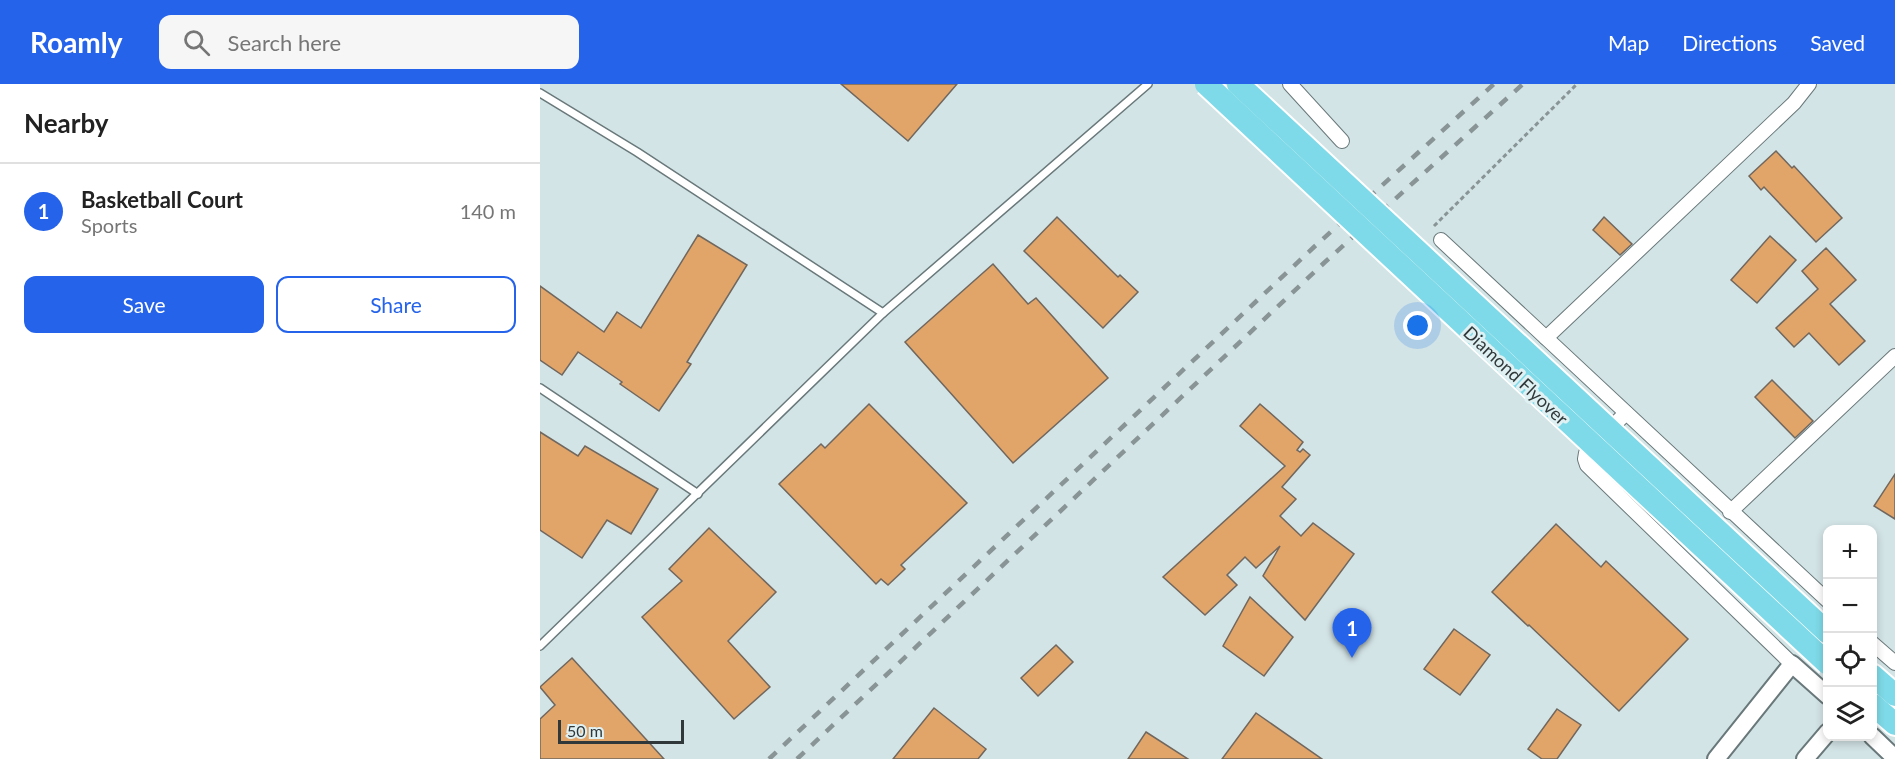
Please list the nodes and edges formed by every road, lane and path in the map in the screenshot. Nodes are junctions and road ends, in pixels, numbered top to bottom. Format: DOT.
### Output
graph roads {
  1 [pos="1148,84"];
  2 [pos="1206,84"];
  3 [pos="1238,84"];
  4 [pos="1290,84"];
  5 [pos="1577,84"];
  6 [pos="1809,84"];
  7 [pos="540,93"];
  8 [pos="1342,141"];
  9 [pos="1431,230"];
  10 [pos="1441,240"];
  11 [pos="883,313"];
  12 [pos="1546,338"];
  13 [pos="1895,356"];
  14 [pos="540,388"];
  15 [pos="1626,412"];
  16 [pos="698,494"];
  17 [pos="1730,512"];
  18 [pos="1823,597"];
  19 [pos="1823,629"];
  20 [pos="540,646"];
  21 [pos="1877,647"];
  22 [pos="1823,660"];
  23 [pos="1895,663"];
  24 [pos="1792,664"];
  25 [pos="1877,679"];
  26 [pos="1823,692"];
  27 [pos="1895,695"];
  28 [pos="1877,708"];
  29 [pos="1895,724"];
  30 [pos="1823,737"];
  31 [pos="1877,741"];
  32 [pos="1895,758"];
  33 [pos="1716,759"];
  34 [pos="1805,759"];
  1 -- 11 [label="lane"];
  2 -- 22 [label="highway, Diamond Flyover, bridge"];
  3 -- 19 [label="highway, Diamond Flyover, bridge"];
  4 -- 8 [label="street"];
  5 -- 9 [label="path"];
  6 -- 12 [label="street"];
  7 -- 11 [label="lane"];
  10 -- 12 [label="street"];
  11 -- 16 [label="lane"];
  12 -- 15 [label="street"];
  13 -- 17 [label="street"];
  14 -- 16 [label="lane"];
  15 -- 17 [label="street"];
  15 -- 24 [label="street"];
  16 -- 20 [label="lane"];
  17 -- 18 [label="street"];
  21 -- 23 [label="street"];
  24 -- 26 [label="street"];
  24 -- 33 [label="street"];
  25 -- 27 [label="highway"];
  28 -- 29 [label="highway"];
  30 -- 34 [label="street"];
  31 -- 32 [label="street"];
}
